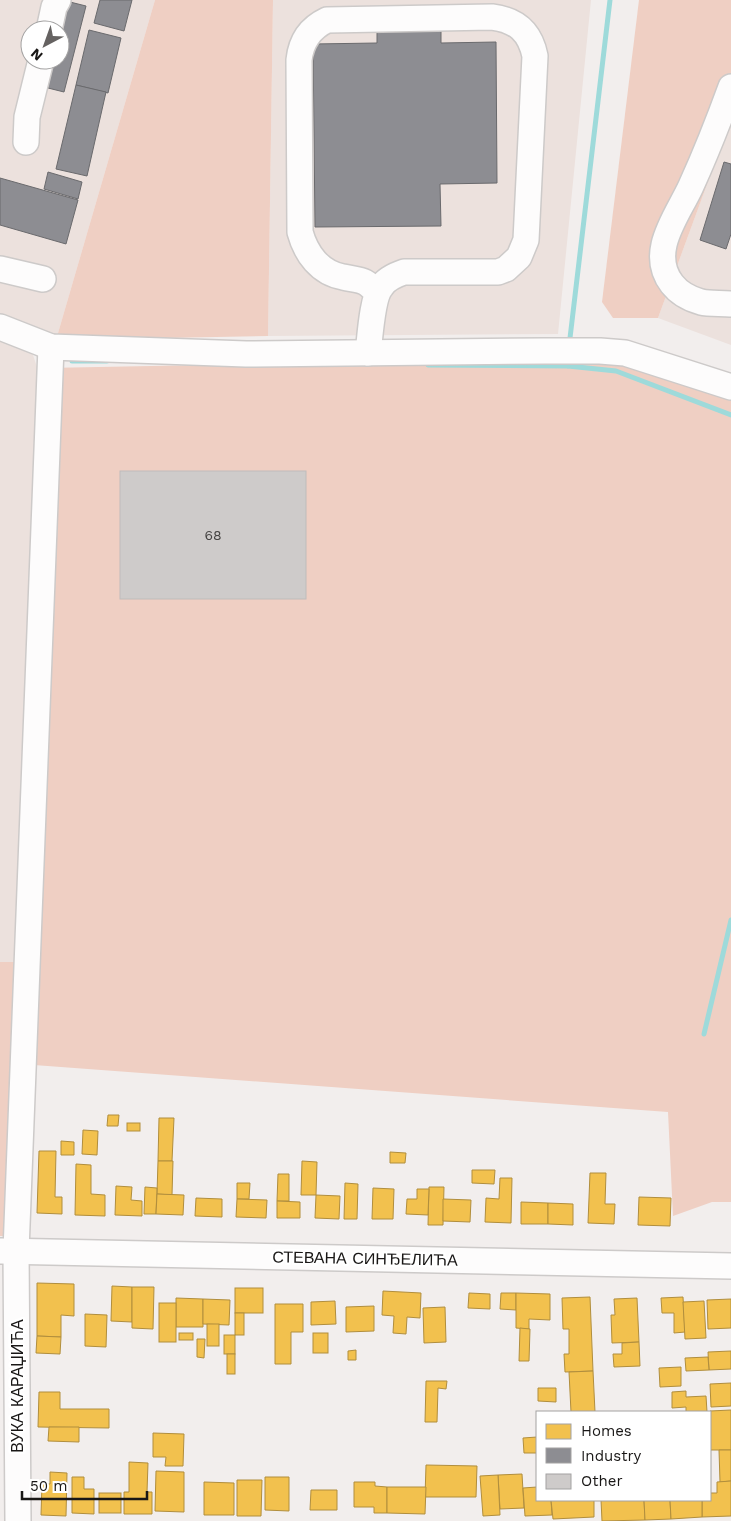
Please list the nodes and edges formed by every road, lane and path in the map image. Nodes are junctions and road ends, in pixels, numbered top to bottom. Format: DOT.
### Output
graph roads {
  1 [pos="39,70"];
  2 [pos="731,87"];
  3 [pos="26,142"];
  4 [pos="0,269"];
  5 [pos="43,279"];
  6 [pos="377,294"];
  7 [pos="731,304"];
  8 [pos="0,326"];
  9 [pos="51,347"];
  10 [pos="368,353"];
  11 [pos="731,387"];
  12 [pos="8,1251"];
  13 [pos="731,1266"];
  14 [pos="18,1521"];
  1 -- 3 [label="street"];
  2 -- 7 [label="street"];
  4 -- 5 [label="street"];
  6 -- 6 [label="street"];
  6 -- 10 [label="street"];
  8 -- 9 [label="street"];
  9 -- 10 [label="street"];
  9 -- 12 [label="street, ВУКА КАРАЏИЋА"];
  10 -- 11 [label="street"];
  12 -- 13 [label="street, СТЕВАНА СИНЂЕЛИЋА"];
  12 -- 14 [label="street, ВУКА КАРАЏИЋА"];
}
